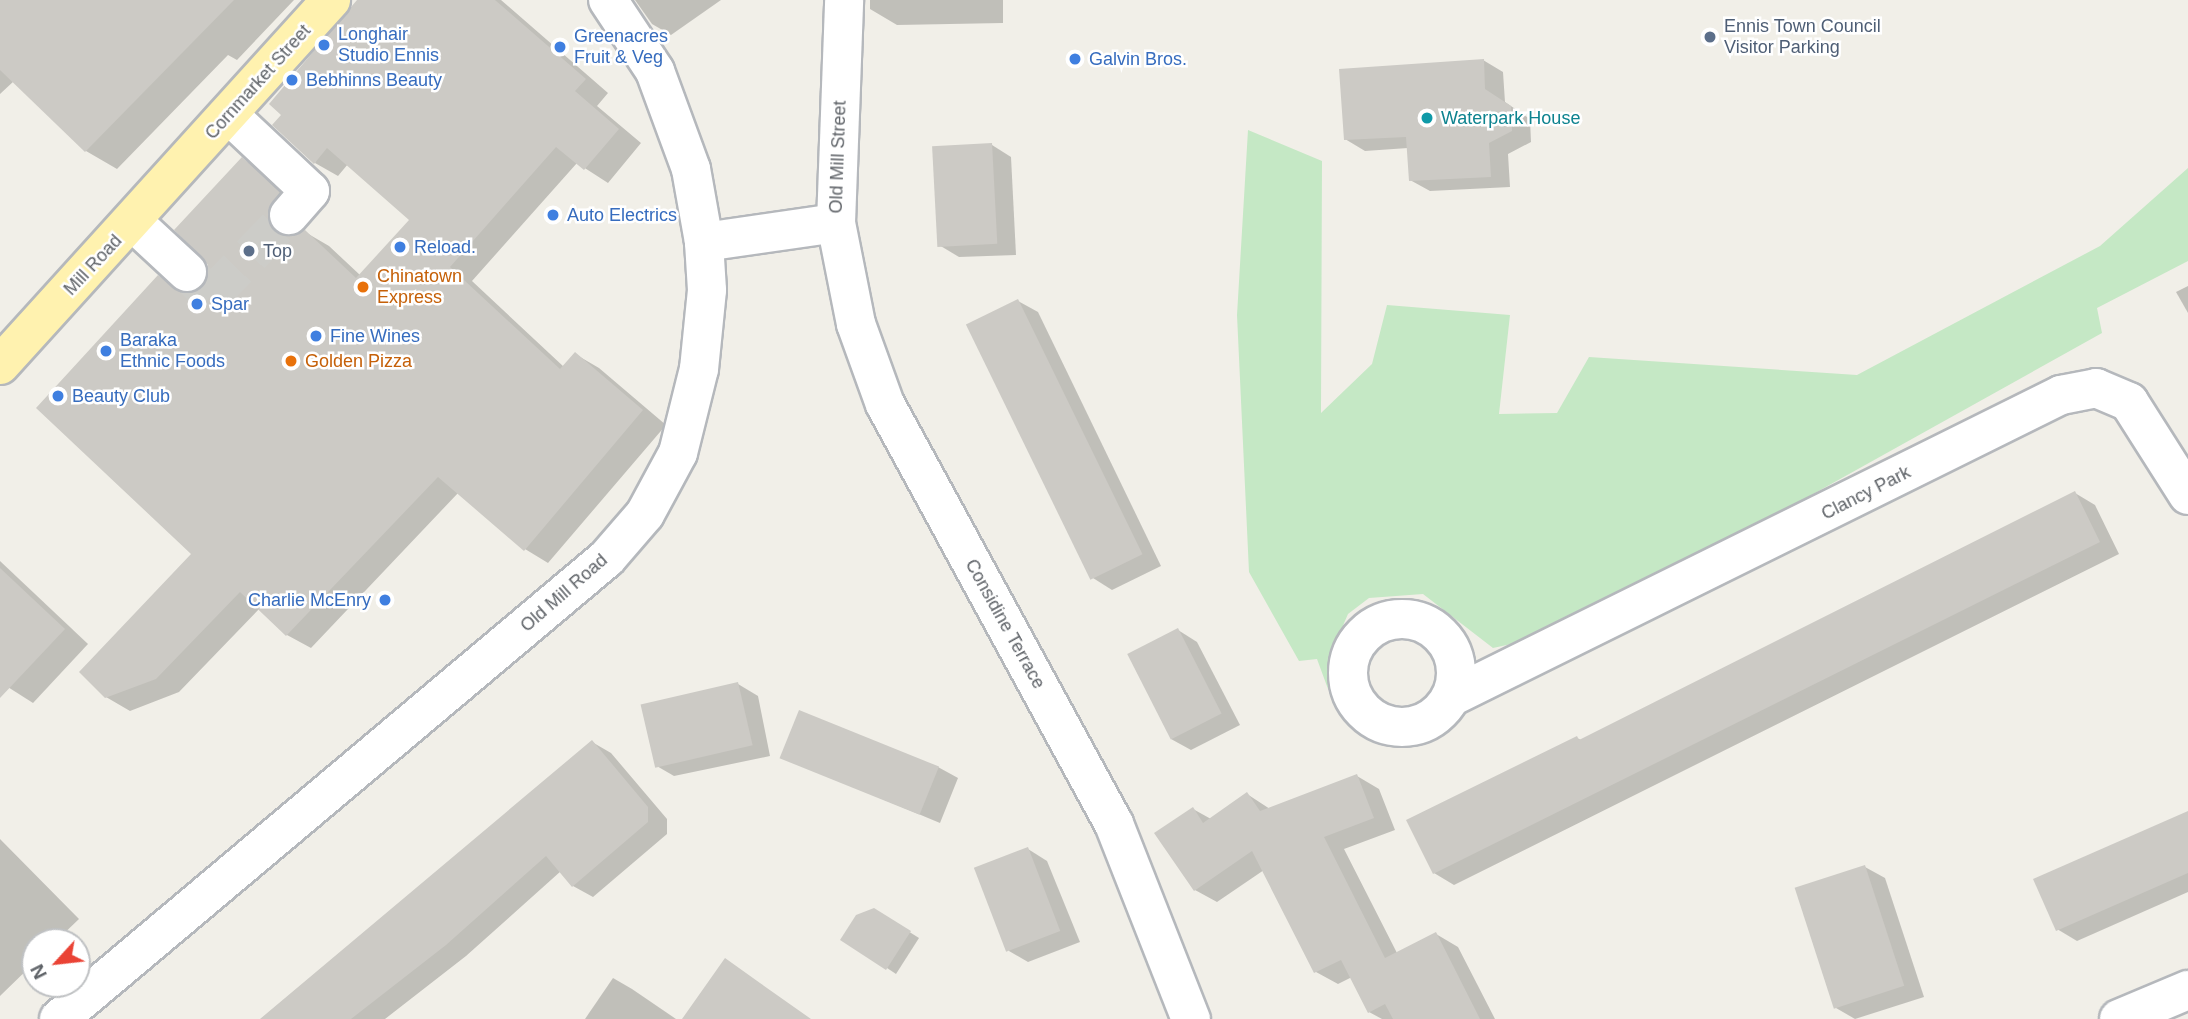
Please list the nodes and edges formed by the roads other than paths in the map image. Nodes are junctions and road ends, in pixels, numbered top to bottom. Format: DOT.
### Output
graph roads {
  1 [pos="331,0"];
  2 [pos="608,0"];
  3 [pos="844,0"];
  4 [pos="229,115"];
  5 [pos="186,164"];
  6 [pos="289,215"];
  7 [pos="132,222"];
  8 [pos="836,223"];
  9 [pos="704,242"];
  10 [pos="187,272"];
  11 [pos="0,365"];
  12 [pos="2188,495"];
  13 [pos="1452,652"];
  14 [pos="1509,671"];
  15 [pos="1451,697"];
  16 [pos="2188,990"];
  17 [pos="59,1019"];
  18 [pos="1191,1019"];
  19 [pos="2119,1019"];
  1 -- 4 [label="main road, Cornmarket Street"];
  2 -- 9 [label="street, Old Mill Road"];
  3 -- 8 [label="street, Old Mill Street"];
  4 -- 5 [label="main road, Cornmarket Street"];
  4 -- 6 [label="street"];
  5 -- 7 [label="main road, Mill Road"];
  7 -- 10 [label="street"];
  7 -- 11 [label="main road, Mill Road"];
  8 -- 9 [label="street, Old Mill Street"];
  8 -- 18 [label="street, Considine Terrace"];
  9 -- 17 [label="street, Old Mill Road"];
  12 -- 14 [label="street, Clancy Park"];
  13 -- 14 [label="street, Clancy Park"];
  13 -- 15 [label="street"];
  13 -- 15 [label="street, Clancy Park"];
  14 -- 15 [label="street, Clancy Park"];
  16 -- 19 [label="street"];
}
